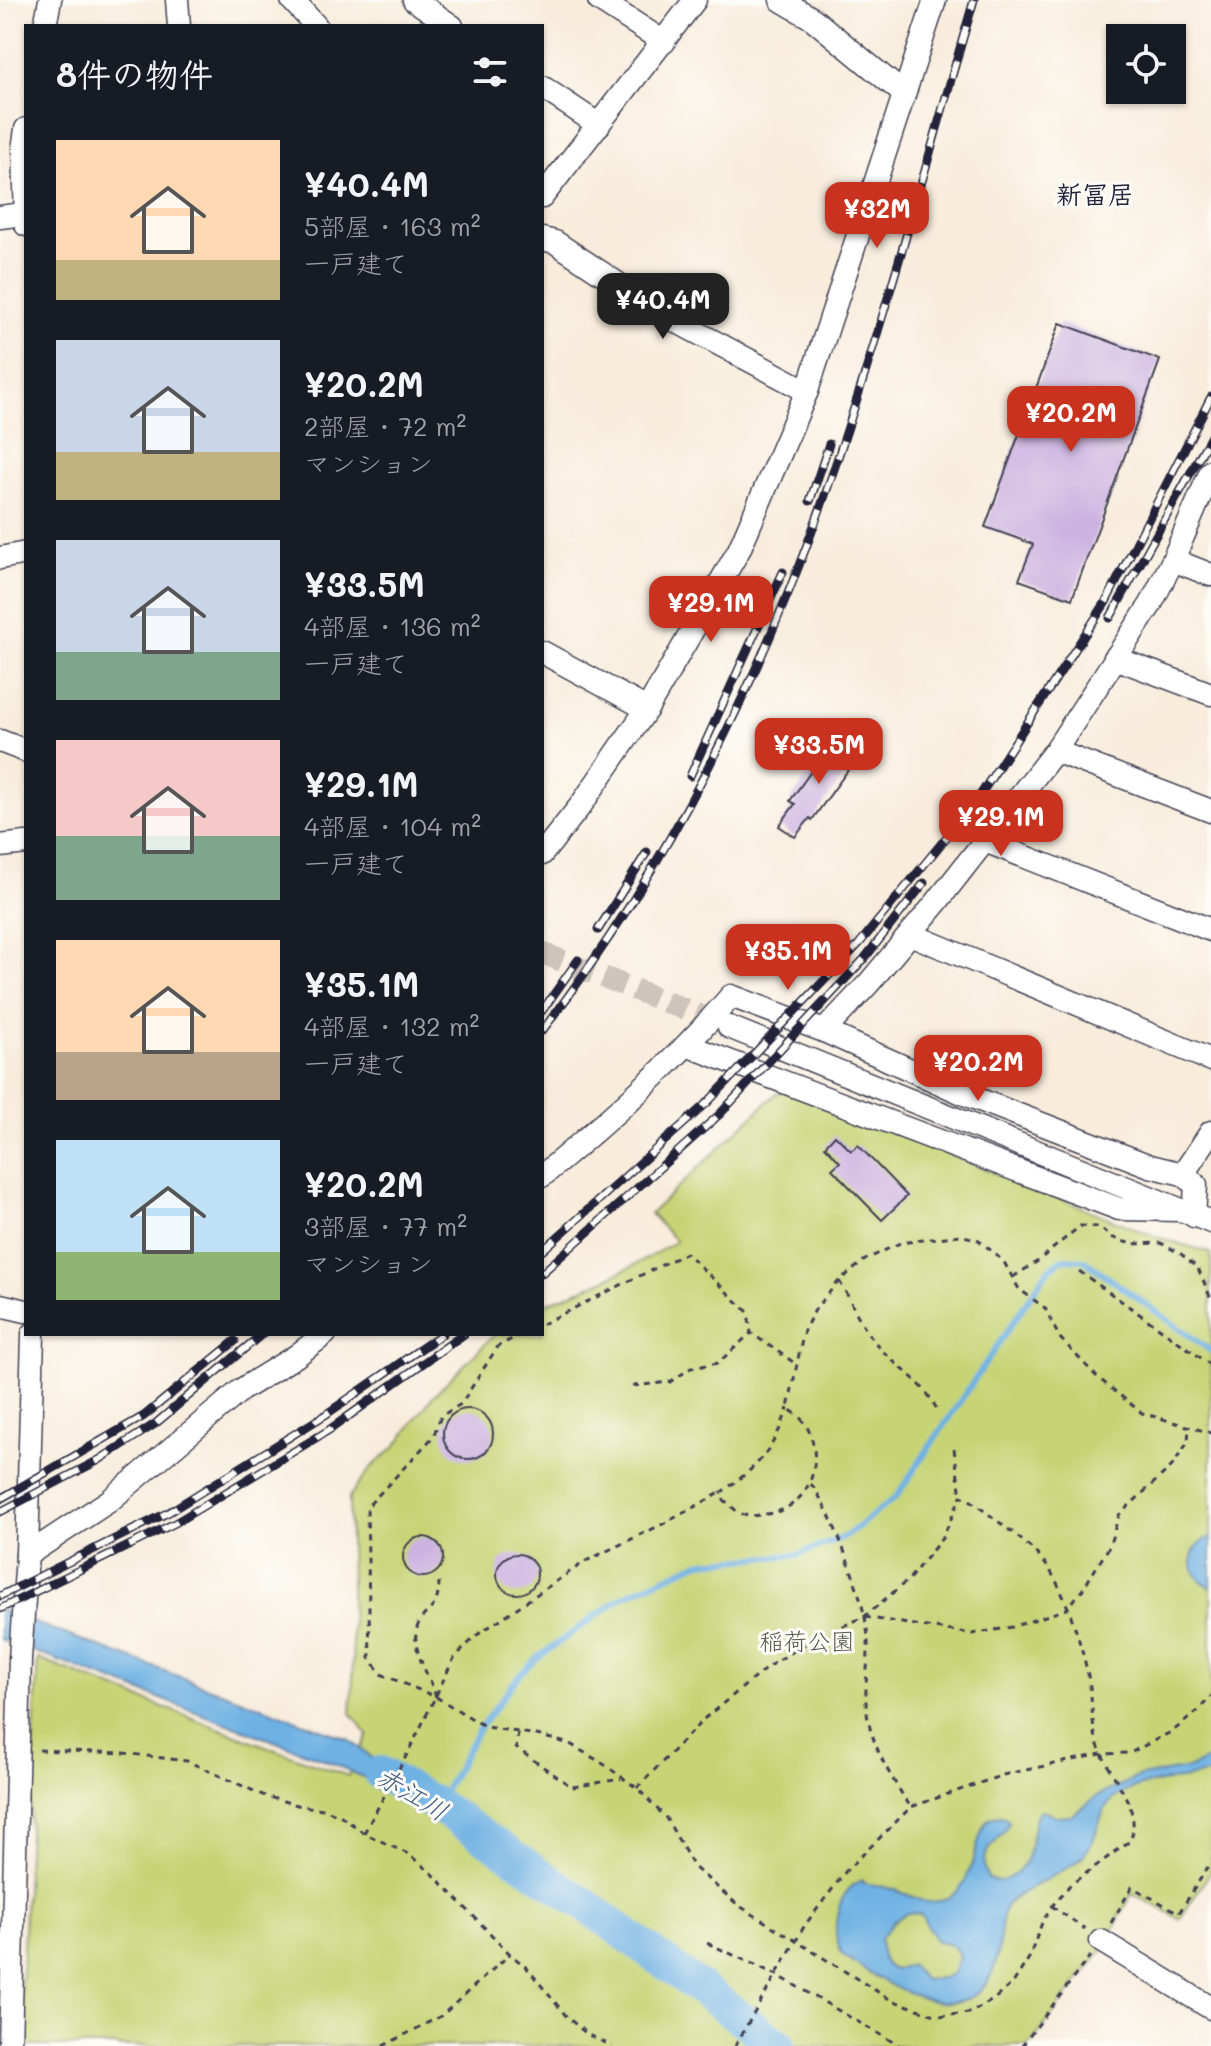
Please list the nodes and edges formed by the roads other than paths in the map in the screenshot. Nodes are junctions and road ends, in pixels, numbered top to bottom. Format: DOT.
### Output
graph roads {
  1 [pos="50,0"];
  2 [pos="177,0"];
  3 [pos="292,0"];
  4 [pos="414,0"];
  5 [pos="599,0"];
  6 [pos="695,0"];
  7 [pos="781,0"];
  8 [pos="935,0"];
  9 [pos="45,24"];
  10 [pos="179,24"];
  11 [pos="314,24"];
  12 [pos="449,24"];
  13 [pos="664,42"];
  14 [pos="544,88"];
  15 [pos="904,94"];
  16 [pos="599,125"];
  17 [pos="544,194"];
  18 [pos="0,217"];
  19 [pos="24,220"];
  20 [pos="544,239"];
  21 [pos="807,391"];
  22 [pos="1211,471"];
  23 [pos="24,553"];
  24 [pos="0,558"];
  25 [pos="1173,560"];
  26 [pos="1211,575"];
  27 [pos="544,653"];
  28 [pos="1115,658"];
  29 [pos="1211,694"];
  30 [pos="647,709"];
  31 [pos="0,741"];
  32 [pos="24,750"];
  33 [pos="1055,751"];
  34 [pos="1211,811"];
  35 [pos="985,841"];
  36 [pos="24,843"];
  37 [pos="0,846"];
  38 [pos="544,851"];
  39 [pos="1211,930"];
  40 [pos="910,934"];
  41 [pos="729,1027"];
  42 [pos="824,1031"];
  43 [pos="689,1046"];
  44 [pos="1211,1060"];
  45 [pos="1211,1132"];
  46 [pos="544,1174"];
  47 [pos="1183,1174"];
  48 [pos="1195,1216"];
  49 [pos="0,1305"];
  50 [pos="24,1311"];
  51 [pos="33,1336"];
  52 [pos="322,1336"];
  53 [pos="27,1555"];
  54 [pos="1101,1941"];
  55 [pos="1208,2001"];
  56 [pos="10,2046"];
  1 -- 9 [label="street"];
  2 -- 10 [label="street"];
  3 -- 11 [label="street"];
  4 -- 12 [label="street"];
  5 -- 13 [label="street"];
  6 -- 13 [label="street"];
  7 -- 15 [label="street"];
  8 -- 15 [label="street"];
  13 -- 16 [label="street"];
  14 -- 16 [label="street"];
  15 -- 21 [label="street"];
  16 -- 17 [label="street"];
  18 -- 19 [label="street"];
  20 -- 21 [label="street"];
  21 -- 30 [label="street"];
  22 -- 25 [label="street"];
  23 -- 24 [label="street"];
  25 -- 26 [label="street"];
  25 -- 28 [label="street"];
  27 -- 30 [label="street"];
  28 -- 29 [label="street"];
  28 -- 33 [label="street"];
  30 -- 38 [label="street"];
  31 -- 32 [label="street"];
  33 -- 34 [label="street"];
  33 -- 35 [label="street"];
  35 -- 39 [label="street"];
  35 -- 40 [label="street"];
  36 -- 37 [label="street"];
  40 -- 42 [label="street"];
  40 -- 44 [label="street"];
  41 -- 48 [label="street"];
  42 -- 43 [label="street"];
  42 -- 47 [label="street"];
  43 -- 46 [label="street"];
  43 -- 48 [label="street"];
  45 -- 47 [label="street"];
  47 -- 48 [label="street"];
  49 -- 50 [label="street"];
  51 -- 53 [label="street"];
  52 -- 53 [label="street"];
  53 -- 56 [label="street"];
  54 -- 55 [label="street"];
}
